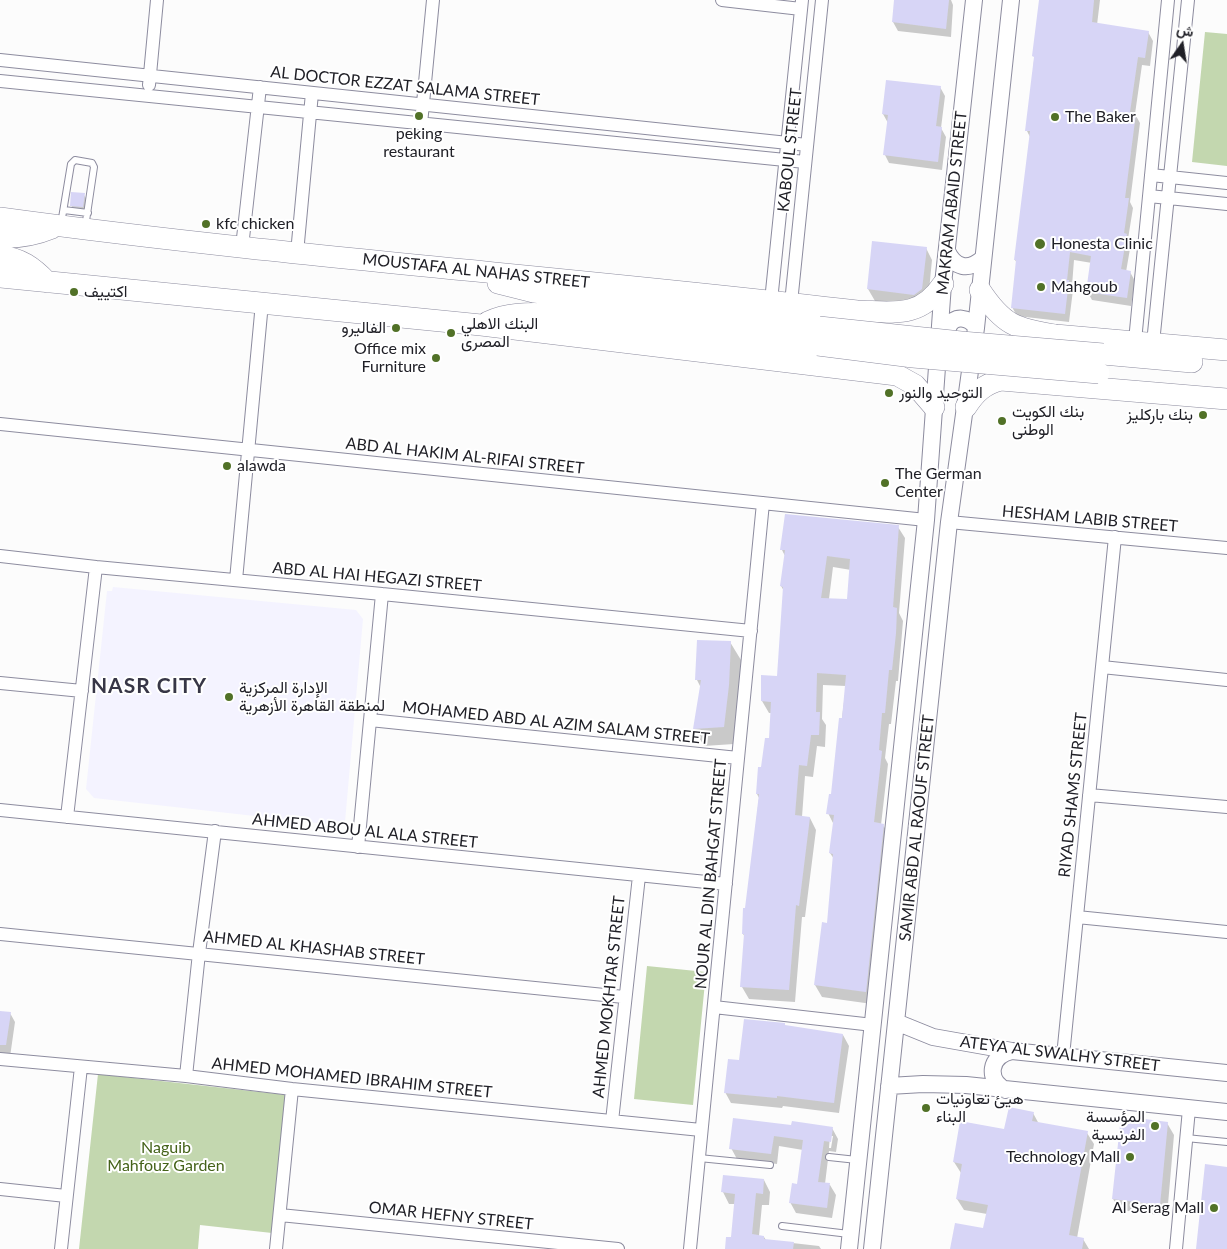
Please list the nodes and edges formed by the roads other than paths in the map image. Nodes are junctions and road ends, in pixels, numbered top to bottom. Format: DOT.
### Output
graph roads {
  1 [pos="157,0"];
  2 [pos="433,0"];
  3 [pos="722,0"];
  4 [pos="822,0"];
  5 [pos="974,0"];
  6 [pos="1011,0"];
  7 [pos="1168,0"];
  8 [pos="1188,0"];
  9 [pos="802,4"];
  10 [pos="0,60"];
  11 [pos="150,76"];
  12 [pos="0,81"];
  13 [pos="260,88"];
  14 [pos="312,93"];
  15 [pos="148,96"];
  16 [pos="423,105"];
  17 [pos="257,107"];
  18 [pos="311,112"];
  19 [pos="421,124"];
  20 [pos="787,143"];
  21 [pos="807,145"];
  22 [pos="786,160"];
  23 [pos="805,162"];
  24 [pos="1151,174"];
  25 [pos="1171,177"];
  26 [pos="1227,182"];
  27 [pos="1149,196"];
  28 [pos="1169,197"];
  29 [pos="1227,204"];
  30 [pos="0,218"];
  31 [pos="60,218"];
  32 [pos="89,222"];
  33 [pos="0,237"];
  34 [pos="242,247"];
  35 [pos="947,251"];
  36 [pos="297,253"];
  37 [pos="0,256"];
  38 [pos="982,259"];
  39 [pos="476,270"];
  40 [pos="0,277"];
  41 [pos="47,282"];
  42 [pos="943,284"];
  43 [pos="980,290"];
  44 [pos="781,302"];
  45 [pos="262,303"];
  46 [pos="856,310"];
  47 [pos="481,325"];
  48 [pos="976,328"];
  49 [pos="1055,335"];
  50 [pos="1144,342"];
  51 [pos="1227,350"];
  52 [pos="937,352"];
  53 [pos="1227,365"];
  54 [pos="852,369"];
  55 [pos="1046,383"];
  56 [pos="1227,385"];
  57 [pos="1227,399"];
  58 [pos="934,407"];
  59 [pos="966,407"];
  60 [pos="0,424"];
  61 [pos="250,450"];
  62 [pos="764,503"];
  63 [pos="926,520"];
  64 [pos="949,522"];
  65 [pos="1115,537"];
  66 [pos="1227,548"];
  67 [pos="0,556"];
  68 [pos="96,567"];
  69 [pos="236,580"];
  70 [pos="382,594"];
  71 [pos="751,631"];
  72 [pos="1102,667"];
  73 [pos="1227,680"];
  74 [pos="0,683"];
  75 [pos="82,691"];
  76 [pos="370,720"];
  77 [pos="738,758"];
  78 [pos="1090,795"];
  79 [pos="1227,807"];
  80 [pos="0,810"];
  81 [pos="68,817"];
  82 [pos="215,831"];
  83 [pos="358,847"];
  84 [pos="639,876"];
  85 [pos="726,884"];
  86 [pos="1077,917"];
  87 [pos="1227,932"];
  88 [pos="0,934"];
  89 [pos="199,953"];
  90 [pos="624,997"];
  91 [pos="714,1007"];
  92 [pos="896,1022"];
  93 [pos="872,1026"];
  94 [pos="1012,1051"];
  95 [pos="1063,1056"];
  96 [pos="0,1059"];
  97 [pos="81,1067"];
  98 [pos="1227,1073"];
  99 [pos="186,1076"];
  100 [pos="889,1086"];
  101 [pos="292,1089"];
  102 [pos="1006,1090"];
  103 [pos="1188,1108"];
  104 [pos="1227,1112"];
  105 [pos="612,1121"];
  106 [pos="701,1130"];
  107 [pos="1186,1138"];
  108 [pos="1227,1142"];
  109 [pos="829,1157"];
  110 [pos="699,1158"];
  111 [pos="858,1160"];
  112 [pos="770,1165"];
  113 [pos="0,1189"];
  114 [pos="66,1196"];
  115 [pos="280,1215"];
  116 [pos="782,1226"];
  117 [pos="850,1242"];
  118 [pos="61,1249"];
  119 [pos="276,1249"];
  120 [pos="618,1249"];
  121 [pos="690,1249"];
  122 [pos="872,1249"];
  123 [pos="1176,1249"];
  1 -- 11 [label="street"];
  2 -- 16 [label="street"];
  3 -- 9 [label="street"];
  4 -- 21 [label="street, KABOUL STREET"];
  5 -- 35 [label="street, MAKRAM ABAID STREET"];
  6 -- 38 [label="street"];
  7 -- 24 [label="street"];
  8 -- 25 [label="street"];
  9 -- 20 [label="street, KABOUL STREET"];
  10 -- 11 [label="street, AL DOCTOR EZZAT SALAMA STREET"];
  11 -- 13 [label="street, AL DOCTOR EZZAT SALAMA STREET"];
  11 -- 15 [label="street"];
  12 -- 15 [label="street"];
  13 -- 14 [label="street, AL DOCTOR EZZAT SALAMA STREET"];
  13 -- 17 [label="street"];
  14 -- 16 [label="street, AL DOCTOR EZZAT SALAMA STREET"];
  14 -- 18 [label="street"];
  15 -- 17 [label="street"];
  16 -- 19 [label="street"];
  16 -- 20 [label="street, AL DOCTOR EZZAT SALAMA STREET"];
  17 -- 18 [label="street"];
  17 -- 34 [label="street"];
  18 -- 19 [label="street"];
  18 -- 36 [label="street"];
  19 -- 22 [label="street"];
  20 -- 21 [label="street, AL DOCTOR EZZAT SALAMA STREET"];
  20 -- 22 [label="street, KABOUL STREET"];
  21 -- 23 [label="street, KABOUL STREET"];
  22 -- 23 [label="street"];
  22 -- 44 [label="street, KABOUL STREET"];
  23 -- 44 [label="street, KABOUL STREET"];
  24 -- 25 [label="street"];
  24 -- 27 [label="street"];
  25 -- 26 [label="street"];
  25 -- 28 [label="street"];
  27 -- 28 [label="street"];
  27 -- 50 [label="street"];
  28 -- 29 [label="street"];
  28 -- 50 [label="street"];
  30 -- 31 [label="main road, MOUSTAFA AL NAHAS STREET"];
  31 -- 32 [label="main road, MOUSTAFA AL NAHAS STREET"];
  31 -- 32 [label="lane"];
  31 -- 33 [label="main road"];
  32 -- 34 [label="main road, MOUSTAFA AL NAHAS STREET"];
  34 -- 36 [label="main road, MOUSTAFA AL NAHAS STREET"];
  35 -- 38 [label="street"];
  35 -- 42 [label="street, MAKRAM ABAID STREET"];
  36 -- 39 [label="main road, MOUSTAFA AL NAHAS STREET"];
  37 -- 41 [label="main road"];
  38 -- 43 [label="street"];
  39 -- 44 [label="main road, MOUSTAFA AL NAHAS STREET"];
  39 -- 53 [label="main road, bridge"];
  40 -- 41 [label="main road"];
  41 -- 45 [label="main road"];
  42 -- 46 [label="main road, MOUSTAFA AL NAHAS STREET"];
  42 -- 52 [label="street, MAKRAM ABAID STREET"];
  43 -- 48 [label="street"];
  43 -- 49 [label="main road"];
  44 -- 46 [label="main road, MOUSTAFA AL NAHAS STREET"];
  45 -- 47 [label="main road"];
  45 -- 61 [label="street"];
  46 -- 54 [label="main road"];
  47 -- 54 [label="main road"];
  47 -- 56 [label="main road, bridge"];
  48 -- 52 [label="street"];
  48 -- 59 [label="street"];
  49 -- 50 [label="main road"];
  49 -- 55 [label="main road"];
  50 -- 51 [label="main road"];
  52 -- 58 [label="street, MAKRAM ABAID STREET"];
  54 -- 58 [label="main road"];
  55 -- 57 [label="main road"];
  55 -- 59 [label="main road"];
  58 -- 63 [label="street, SAMIR ABD AL RAOUF STREET"];
  59 -- 64 [label="street, SAMIR ABD AL RAOUF STREET"];
  60 -- 61 [label="street, ABD AL HAKIM AL-RIFAI STREET"];
  61 -- 62 [label="street, ABD AL HAKIM AL-RIFAI STREET"];
  61 -- 69 [label="street"];
  62 -- 63 [label="street, ABD AL HAKIM AL-RIFAI STREET"];
  62 -- 71 [label="street, NOUR AL DIN BAHGAT STREET"];
  63 -- 93 [label="street, SAMIR ABD AL RAOUF STREET"];
  64 -- 65 [label="street, HESHAM LABIB STREET"];
  64 -- 92 [label="street, SAMIR ABD AL RAOUF STREET"];
  65 -- 66 [label="street, HESHAM LABIB STREET"];
  65 -- 72 [label="street, RIYAD SHAMS STREET"];
  67 -- 68 [label="street, ABD AL HAI HEGAZI STREET"];
  68 -- 69 [label="street, ABD AL HAI HEGAZI STREET"];
  68 -- 75 [label="street"];
  69 -- 70 [label="street, ABD AL HAI HEGAZI STREET"];
  70 -- 71 [label="street, ABD AL HAI HEGAZI STREET"];
  70 -- 76 [label="street"];
  71 -- 77 [label="street, NOUR AL DIN BAHGAT STREET"];
  72 -- 73 [label="street"];
  72 -- 78 [label="street, RIYAD SHAMS STREET"];
  74 -- 75 [label="street"];
  75 -- 81 [label="street"];
  76 -- 77 [label="street, MOHAMED ABD AL AZIM SALAM STREET"];
  76 -- 83 [label="street"];
  77 -- 85 [label="street, NOUR AL DIN BAHGAT STREET"];
  78 -- 79 [label="street"];
  78 -- 86 [label="street, RIYAD SHAMS STREET"];
  80 -- 81 [label="street, AHMED ABOU AL ALA STREET"];
  81 -- 82 [label="street, AHMED ABOU AL ALA STREET"];
  82 -- 83 [label="street, AHMED ABOU AL ALA STREET"];
  82 -- 89 [label="street"];
  83 -- 84 [label="street, AHMED ABOU AL ALA STREET"];
  84 -- 85 [label="street, AHMED ABOU AL ALA STREET"];
  84 -- 90 [label="street, AHMED MOKHTAR STREET"];
  85 -- 91 [label="street, NOUR AL DIN BAHGAT STREET"];
  86 -- 87 [label="street"];
  86 -- 95 [label="street, RIYAD SHAMS STREET"];
  88 -- 89 [label="street, AHMED AL KHASHAB STREET"];
  89 -- 90 [label="street, AHMED AL KHASHAB STREET"];
  89 -- 99 [label="street"];
  90 -- 105 [label="street, AHMED MOKHTAR STREET"];
  91 -- 93 [label="street"];
  91 -- 106 [label="street, NOUR AL DIN BAHGAT STREET"];
  92 -- 94 [label="street, ATEYA AL SWALHY STREET"];
  92 -- 100 [label="street, SAMIR ABD AL RAOUF STREET"];
  93 -- 111 [label="street, SAMIR ABD AL RAOUF STREET"];
  94 -- 95 [label="street, ATEYA AL SWALHY STREET"];
  94 -- 102 [label="street"];
  95 -- 98 [label="street, ATEYA AL SWALHY STREET"];
  96 -- 97 [label="street, AHMED MOHAMED IBRAHIM STREET"];
  97 -- 99 [label="street, AHMED MOHAMED IBRAHIM STREET"];
  97 -- 114 [label="street"];
  99 -- 101 [label="street, AHMED MOHAMED IBRAHIM STREET"];
  100 -- 102 [label="street"];
  100 -- 122 [label="street, SAMIR ABD AL RAOUF STREET"];
  101 -- 105 [label="street, AHMED MOHAMED IBRAHIM STREET"];
  101 -- 115 [label="street"];
  102 -- 103 [label="street"];
  103 -- 104 [label="street"];
  103 -- 107 [label="street"];
  105 -- 106 [label="street, AHMED MOHAMED IBRAHIM STREET"];
  106 -- 110 [label="street, NOUR AL DIN BAHGAT STREET"];
  107 -- 108 [label="lane"];
  107 -- 123 [label="street"];
  109 -- 111 [label="lane"];
  110 -- 112 [label="lane"];
  110 -- 121 [label="street, NOUR AL DIN BAHGAT STREET"];
  111 -- 117 [label="street, SAMIR ABD AL RAOUF STREET"];
  113 -- 114 [label="street"];
  114 -- 118 [label="street"];
  115 -- 119 [label="street"];
  115 -- 120 [label="street, OMAR HEFNY STREET"];
  116 -- 117 [label="lane"];
}
